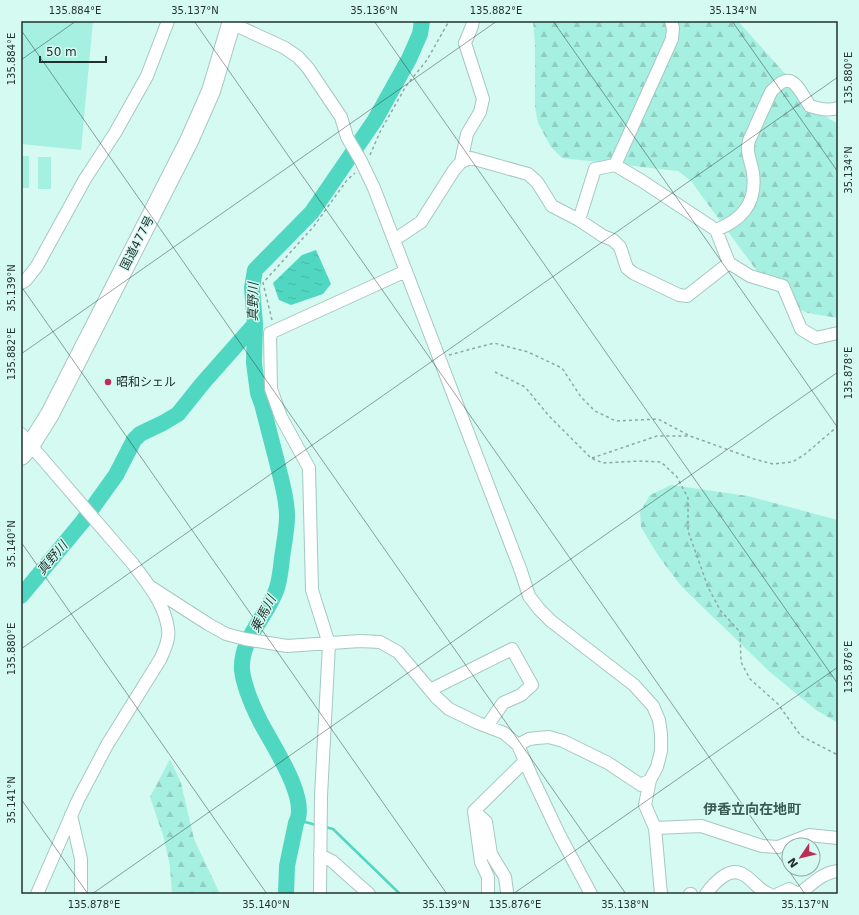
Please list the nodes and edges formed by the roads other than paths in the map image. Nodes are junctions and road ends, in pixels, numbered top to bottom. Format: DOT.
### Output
graph roads {
  1 [pos="168,21"];
  2 [pos="473,21"];
  3 [pos="671,21"];
  4 [pos="231,22"];
  5 [pos="838,108"];
  6 [pos="461,162"];
  7 [pos="615,165"];
  8 [pos="579,220"];
  9 [pos="716,230"];
  10 [pos="394,240"];
  11 [pos="729,263"];
  12 [pos="406,271"];
  13 [pos="21,283"];
  14 [pos="838,333"];
  15 [pos="24,446"];
  16 [pos="149,586"];
  17 [pos="329,644"];
  18 [pos="430,690"];
  19 [pos="487,726"];
  20 [pos="518,745"];
  21 [pos="525,761"];
  22 [pos="650,780"];
  23 [pos="474,811"];
  24 [pos="70,815"];
  25 [pos="655,828"];
  26 [pos="838,838"];
  27 [pos="320,855"];
  28 [pos="838,871"];
  29 [pos="507,892"];
  30 [pos="37,894"];
  31 [pos="81,894"];
  32 [pos="320,894"];
  33 [pos="369,894"];
  34 [pos="488,894"];
  35 [pos="591,894"];
  36 [pos="661,894"];
  37 [pos="706,894"];
  38 [pos="769,894"];
  39 [pos="778,894"];
  40 [pos="799,894"];
  1 -- 13 [label="street"];
  2 -- 6 [label="street"];
  3 -- 7 [label="street"];
  4 -- 10 [label="street"];
  4 -- 15 [label="highway, 国道477号"];
  5 -- 9 [label="street"];
  6 -- 8 [label="street"];
  6 -- 10 [label="street"];
  7 -- 8 [label="street"];
  7 -- 9 [label="street"];
  8 -- 11 [label="street"];
  9 -- 11 [label="street"];
  10 -- 12 [label="street"];
  11 -- 14 [label="street"];
  12 -- 17 [label="street"];
  12 -- 22 [label="street"];
  15 -- 16 [label="street"];
  16 -- 17 [label="street"];
  16 -- 24 [label="street"];
  17 -- 18 [label="street"];
  17 -- 27 [label="street"];
  18 -- 19 [label="street"];
  18 -- 19 [label="street"];
  19 -- 20 [label="street"];
  20 -- 21 [label="street"];
  20 -- 22 [label="street"];
  21 -- 23 [label="street"];
  21 -- 35 [label="street"];
  22 -- 25 [label="street"];
  23 -- 29 [label="street"];
  23 -- 34 [label="street"];
  24 -- 30 [label="street"];
  24 -- 31 [label="street"];
  25 -- 26 [label="street"];
  25 -- 36 [label="street"];
  27 -- 32 [label="street"];
  27 -- 33 [label="street"];
  28 -- 40 [label="street"];
  37 -- 38 [label="street"];
  39 -- 40 [label="street"];
}
